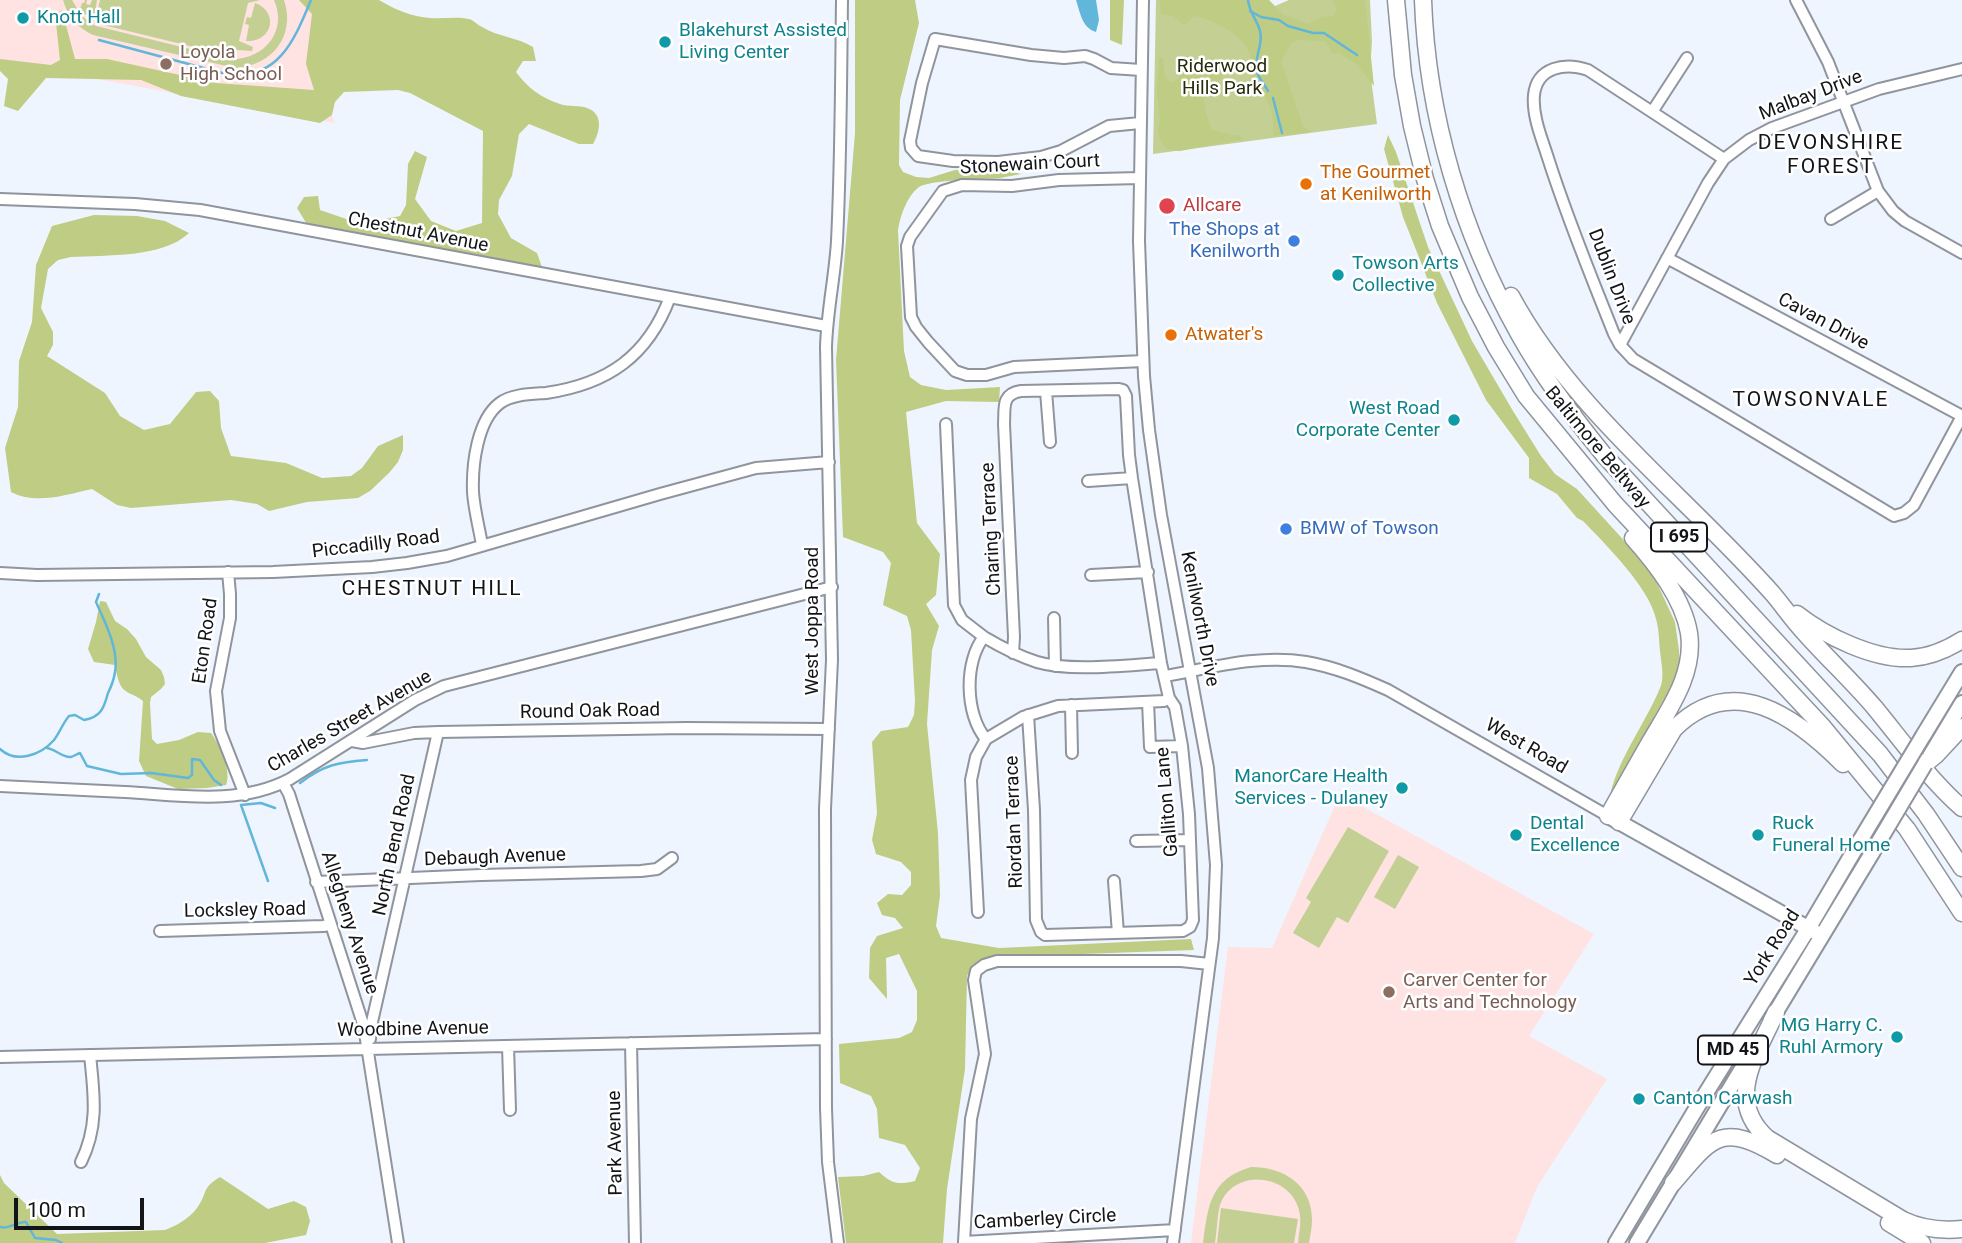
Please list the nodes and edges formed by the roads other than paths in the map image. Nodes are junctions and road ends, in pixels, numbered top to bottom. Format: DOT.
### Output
graph roads {
  1 [pos="842,0"];
  2 [pos="1143,0"];
  3 [pos="1396,0"];
  4 [pos="1423,0"];
  5 [pos="1796,0"];
  6 [pos="1687,58"];
  7 [pos="1962,69"];
  8 [pos="1141,70"];
  9 [pos="1844,102"];
  10 [pos="1652,112"];
  11 [pos="1140,123"];
  12 [pos="1724,159"];
  13 [pos="1451,172"];
  14 [pos="1139,178"];
  15 [pos="1878,191"];
  16 [pos="0,199"];
  17 [pos="1831,219"];
  18 [pos="1962,253"];
  19 [pos="1667,258"];
  20 [pos="670,297"];
  21 [pos="826,326"];
  22 [pos="1620,345"];
  23 [pos="1143,362"];
  24 [pos="1046,391"];
  25 [pos="1526,396"];
  26 [pos="1962,416"];
  27 [pos="946,424"];
  28 [pos="1149,430"];
  29 [pos="1128,432"];
  30 [pos="1050,442"];
  31 [pos="829,462"];
  32 [pos="1132,478"];
  33 [pos="1088,481"];
  34 [pos="482,545"];
  35 [pos="0,572"];
  36 [pos="228,572"];
  37 [pos="1148,572"];
  38 [pos="1091,575"];
  39 [pos="832,587"];
  40 [pos="1774,595"];
  41 [pos="1054,618"];
  42 [pos="984,637"];
  43 [pos="1962,640"];
  44 [pos="1013,653"];
  45 [pos="1161,663"];
  46 [pos="1055,666"];
  47 [pos="1191,671"];
  48 [pos="1962,672"];
  49 [pos="1165,676"];
  50 [pos="1169,698"];
  51 [pos="1148,702"];
  52 [pos="1962,703"];
  53 [pos="1070,705"];
  54 [pos="1028,715"];
  55 [pos="1962,727"];
  56 [pos="829,729"];
  57 [pos="438,732"];
  58 [pos="986,738"];
  59 [pos="352,741"];
  60 [pos="1182,746"];
  61 [pos="1072,753"];
  62 [pos="1931,756"];
  63 [pos="283,783"];
  64 [pos="0,786"];
  65 [pos="244,795"];
  66 [pos="1962,808"];
  67 [pos="1613,819"];
  68 [pos="1907,829"];
  69 [pos="1190,840"];
  70 [pos="1136,841"];
  71 [pos="672,858"];
  72 [pos="1962,868"];
  73 [pos="405,878"];
  74 [pos="1114,881"];
  75 [pos="316,882"];
  76 [pos="1192,886"];
  77 [pos="1216,887"];
  78 [pos="1946,887"];
  79 [pos="978,912"];
  80 [pos="1962,914"];
  81 [pos="1962,919"];
  82 [pos="330,925"];
  83 [pos="1808,929"];
  84 [pos="160,931"];
  85 [pos="1118,933"];
  86 [pos="1822,937"];
  87 [pos="1209,964"];
  88 [pos="1776,1012"];
  89 [pos="1748,1025"];
  90 [pos="826,1039"];
  91 [pos="631,1043"];
  92 [pos="508,1046"];
  93 [pos="369,1048"];
  94 [pos="90,1055"];
  95 [pos="0,1057"];
  96 [pos="1724,1099"];
  97 [pos="510,1110"];
  98 [pos="82,1162"];
  99 [pos="1673,1183"];
  100 [pos="1962,1229"];
  101 [pos="1175,1230"];
  102 [pos="398,1243"];
  103 [pos="635,1243"];
  104 [pos="838,1243"];
  105 [pos="1173,1243"];
  106 [pos="1616,1243"];
  107 [pos="1637,1243"];
  108 [pos="1922,1243"];
  1 -- 21 [label="street, West Joppa Road"];
  2 -- 8 [label="street, Kenilworth Drive"];
  3 -- 25 [label="highway, Baltimore Beltway / I 695"];
  4 -- 13 [label="highway, Baltimore Beltway / I 695"];
  5 -- 9 [label="street"];
  6 -- 10 [label="street"];
  7 -- 9 [label="street, Malbay Drive"];
  8 -- 11 [label="street, Kenilworth Drive"];
  8 -- 11 [label="street"];
  9 -- 12 [label="street, Malbay Drive"];
  9 -- 15 [label="street"];
  10 -- 12 [label="street, Dublin Drive"];
  10 -- 22 [label="street, Dublin Drive"];
  11 -- 14 [label="street, Kenilworth Drive"];
  12 -- 19 [label="street, Malbay Drive"];
  13 -- 40 [label="highway"];
  13 -- 72 [label="highway, Baltimore Beltway / I 695"];
  14 -- 23 [label="street, Kenilworth Drive"];
  14 -- 23 [label="street, Stonewain Court"];
  15 -- 17 [label="street"];
  15 -- 18 [label="street"];
  16 -- 20 [label="street, Chestnut Avenue"];
  19 -- 22 [label="street, Malbay Drive"];
  19 -- 26 [label="street, Cavan Drive"];
  20 -- 21 [label="street, Chestnut Avenue"];
  20 -- 34 [label="street"];
  21 -- 31 [label="street, West Joppa Road"];
  22 -- 26 [label="street, Dublin Drive"];
  23 -- 28 [label="street, Kenilworth Drive"];
  24 -- 29 [label="street, Galliton Lane"];
  24 -- 30 [label="street"];
  24 -- 44 [label="street, Charing Terrace"];
  25 -- 67 [label="highway"];
  25 -- 68 [label="highway, Baltimore Beltway / I 695"];
  27 -- 42 [label="street"];
  28 -- 29 [label="street"];
  28 -- 47 [label="street, Kenilworth Drive"];
  29 -- 32 [label="street, Galliton Lane"];
  31 -- 34 [label="street, Piccadilly Road"];
  31 -- 39 [label="street, West Joppa Road"];
  32 -- 33 [label="street"];
  32 -- 37 [label="street, Galliton Lane"];
  34 -- 36 [label="street, Piccadilly Road"];
  35 -- 36 [label="street, Piccadilly Road"];
  36 -- 65 [label="street, Eton Road"];
  37 -- 38 [label="street"];
  37 -- 45 [label="street, Galliton Lane"];
  39 -- 56 [label="street, West Joppa Road"];
  39 -- 59 [label="street, Charles Street Avenue"];
  40 -- 43 [label="highway"];
  40 -- 66 [label="highway"];
  41 -- 46 [label="street"];
  42 -- 44 [label="street"];
  42 -- 58 [label="street"];
  44 -- 46 [label="street"];
  45 -- 46 [label="street"];
  45 -- 49 [label="street, Galliton Lane"];
  47 -- 49 [label="street"];
  47 -- 67 [label="street, West Road"];
  47 -- 77 [label="street, Kenilworth Drive"];
  48 -- 83 [label="main road, York Road / MD 45, bridge"];
  49 -- 50 [label="street, Galliton Lane"];
  50 -- 51 [label="street"];
  50 -- 60 [label="street, Galliton Lane"];
  51 -- 53 [label="street"];
  51 -- 60 [label="street"];
  52 -- 62 [label="main road, York Road / MD 45"];
  53 -- 54 [label="street"];
  53 -- 61 [label="street"];
  54 -- 58 [label="street"];
  54 -- 85 [label="street, Riordan Terrace"];
  55 -- 62 [label="highway"];
  56 -- 57 [label="street, Round Oak Road"];
  56 -- 90 [label="street, West Joppa Road"];
  57 -- 59 [label="street, Round Oak Road"];
  57 -- 73 [label="street, North Bend Road"];
  58 -- 79 [label="street"];
  59 -- 63 [label="street, Charles Street Avenue"];
  60 -- 69 [label="street, Galliton Lane"];
  62 -- 86 [label="main road, York Road / MD 45, bridge"];
  63 -- 65 [label="street, Charles Street Avenue"];
  63 -- 75 [label="street, Allegheny Avenue"];
  64 -- 65 [label="street, Charles Street Avenue"];
  67 -- 68 [label="highway"];
  67 -- 83 [label="main road, West Road"];
  68 -- 78 [label="highway, Baltimore Beltway / I 695"];
  69 -- 70 [label="street"];
  69 -- 76 [label="street, Galliton Lane"];
  71 -- 73 [label="street, Debaugh Avenue"];
  73 -- 75 [label="street, Debaugh Avenue"];
  73 -- 93 [label="street, North Bend Road"];
  74 -- 85 [label="street"];
  75 -- 82 [label="street, Allegheny Avenue"];
  76 -- 77 [label="street"];
  76 -- 85 [label="street, Galliton Lane"];
  77 -- 87 [label="street, Kenilworth Drive"];
  78 -- 80 [label="highway, Baltimore Beltway / I 695"];
  78 -- 81 [label="highway"];
  82 -- 84 [label="street, Locksley Road"];
  82 -- 93 [label="street, Allegheny Avenue"];
  83 -- 86 [label="main road, West Road"];
  83 -- 89 [label="main road, York Road / MD 45"];
  86 -- 88 [label="main road, York Road / MD 45"];
  87 -- 101 [label="street, Kenilworth Drive"];
  87 -- 101 [label="street, Camberley Circle"];
  88 -- 96 [label="main road, York Road / MD 45"];
  88 -- 100 [label="highway"];
  89 -- 96 [label="main road"];
  89 -- 106 [label="main road, York Road / MD 45"];
  90 -- 91 [label="street, Woodbine Avenue"];
  90 -- 104 [label="street, West Joppa Road"];
  91 -- 92 [label="street, Woodbine Avenue"];
  91 -- 103 [label="street, Park Avenue"];
  92 -- 93 [label="street, Woodbine Avenue"];
  92 -- 97 [label="street"];
  93 -- 94 [label="street, Woodbine Avenue"];
  93 -- 102 [label="street, Allegheny Avenue"];
  94 -- 95 [label="street, Woodbine Avenue"];
  94 -- 98 [label="street"];
  96 -- 99 [label="main road, York Road / MD 45"];
  99 -- 107 [label="main road, York Road / MD 45"];
  99 -- 108 [label="highway"];
  101 -- 105 [label="street, Kenilworth Drive"];
}
